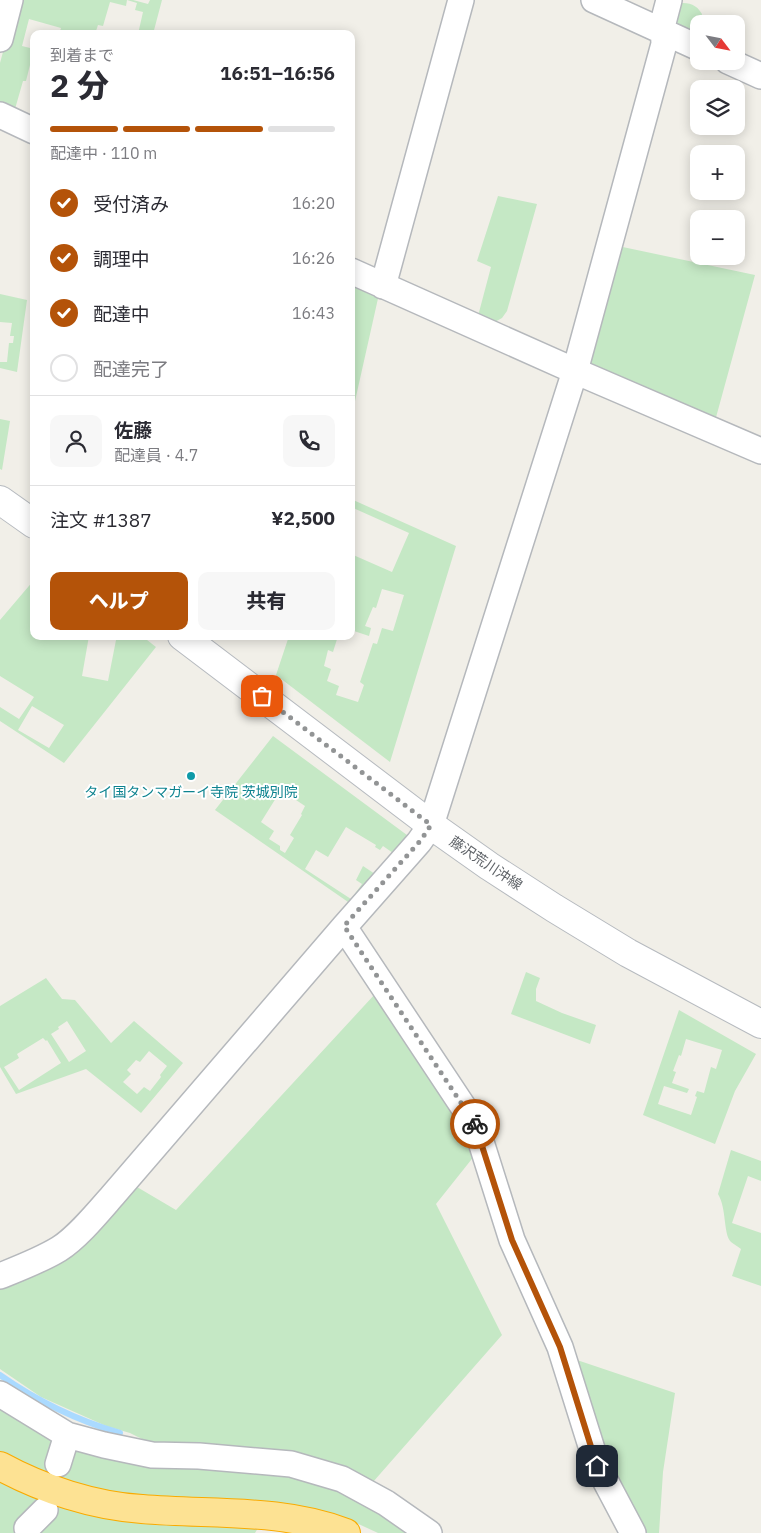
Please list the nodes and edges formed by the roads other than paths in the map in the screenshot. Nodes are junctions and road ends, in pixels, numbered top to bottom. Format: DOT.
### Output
graph roads {
  1 [pos="10,0"];
  2 [pos="460,0"];
  3 [pos="594,0"];
  4 [pos="669,0"];
  5 [pos="664,32"];
  6 [pos="0,39"];
  7 [pos="690,44"];
  8 [pos="745,69"];
  9 [pos="761,76"];
  10 [pos="0,115"];
  11 [pos="30,129"];
  12 [pos="355,273"];
  13 [pos="383,286"];
  14 [pos="575,372"];
  15 [pos="761,451"];
  16 [pos="0,500"];
  17 [pos="30,521"];
  18 [pos="187,640"];
  19 [pos="431,825"];
  20 [pos="344,926"];
  21 [pos="761,1024"];
  22 [pos="0,1276"];
  23 [pos="0,1394"];
  24 [pos="67,1435"];
  25 [pos="58,1464"];
  26 [pos="0,1466"];
  27 [pos="45,1510"];
  28 [pos="27,1528"];
  29 [pos="346,1533"];
  30 [pos="429,1533"];
  31 [pos="633,1533"];
  1 -- 6 [label="street"];
  2 -- 13 [label="street"];
  3 -- 5 [label="street"];
  4 -- 5 [label="street"];
  5 -- 7 [label="street"];
  5 -- 14 [label="street"];
  8 -- 9 [label="street"];
  10 -- 11 [label="street"];
  12 -- 13 [label="street"];
  13 -- 14 [label="street"];
  14 -- 15 [label="street"];
  14 -- 19 [label="street"];
  16 -- 17 [label="main road"];
  18 -- 19 [label="main road, 藤沢荒川沖線"];
  19 -- 20 [label="street"];
  19 -- 21 [label="main road, 藤沢荒川沖線"];
  20 -- 22 [label="street"];
  20 -- 31 [label="street"];
  23 -- 24 [label="street"];
  24 -- 25 [label="street"];
  24 -- 30 [label="street"];
  26 -- 29 [label="highway"];
  27 -- 28 [label="street"];
}
